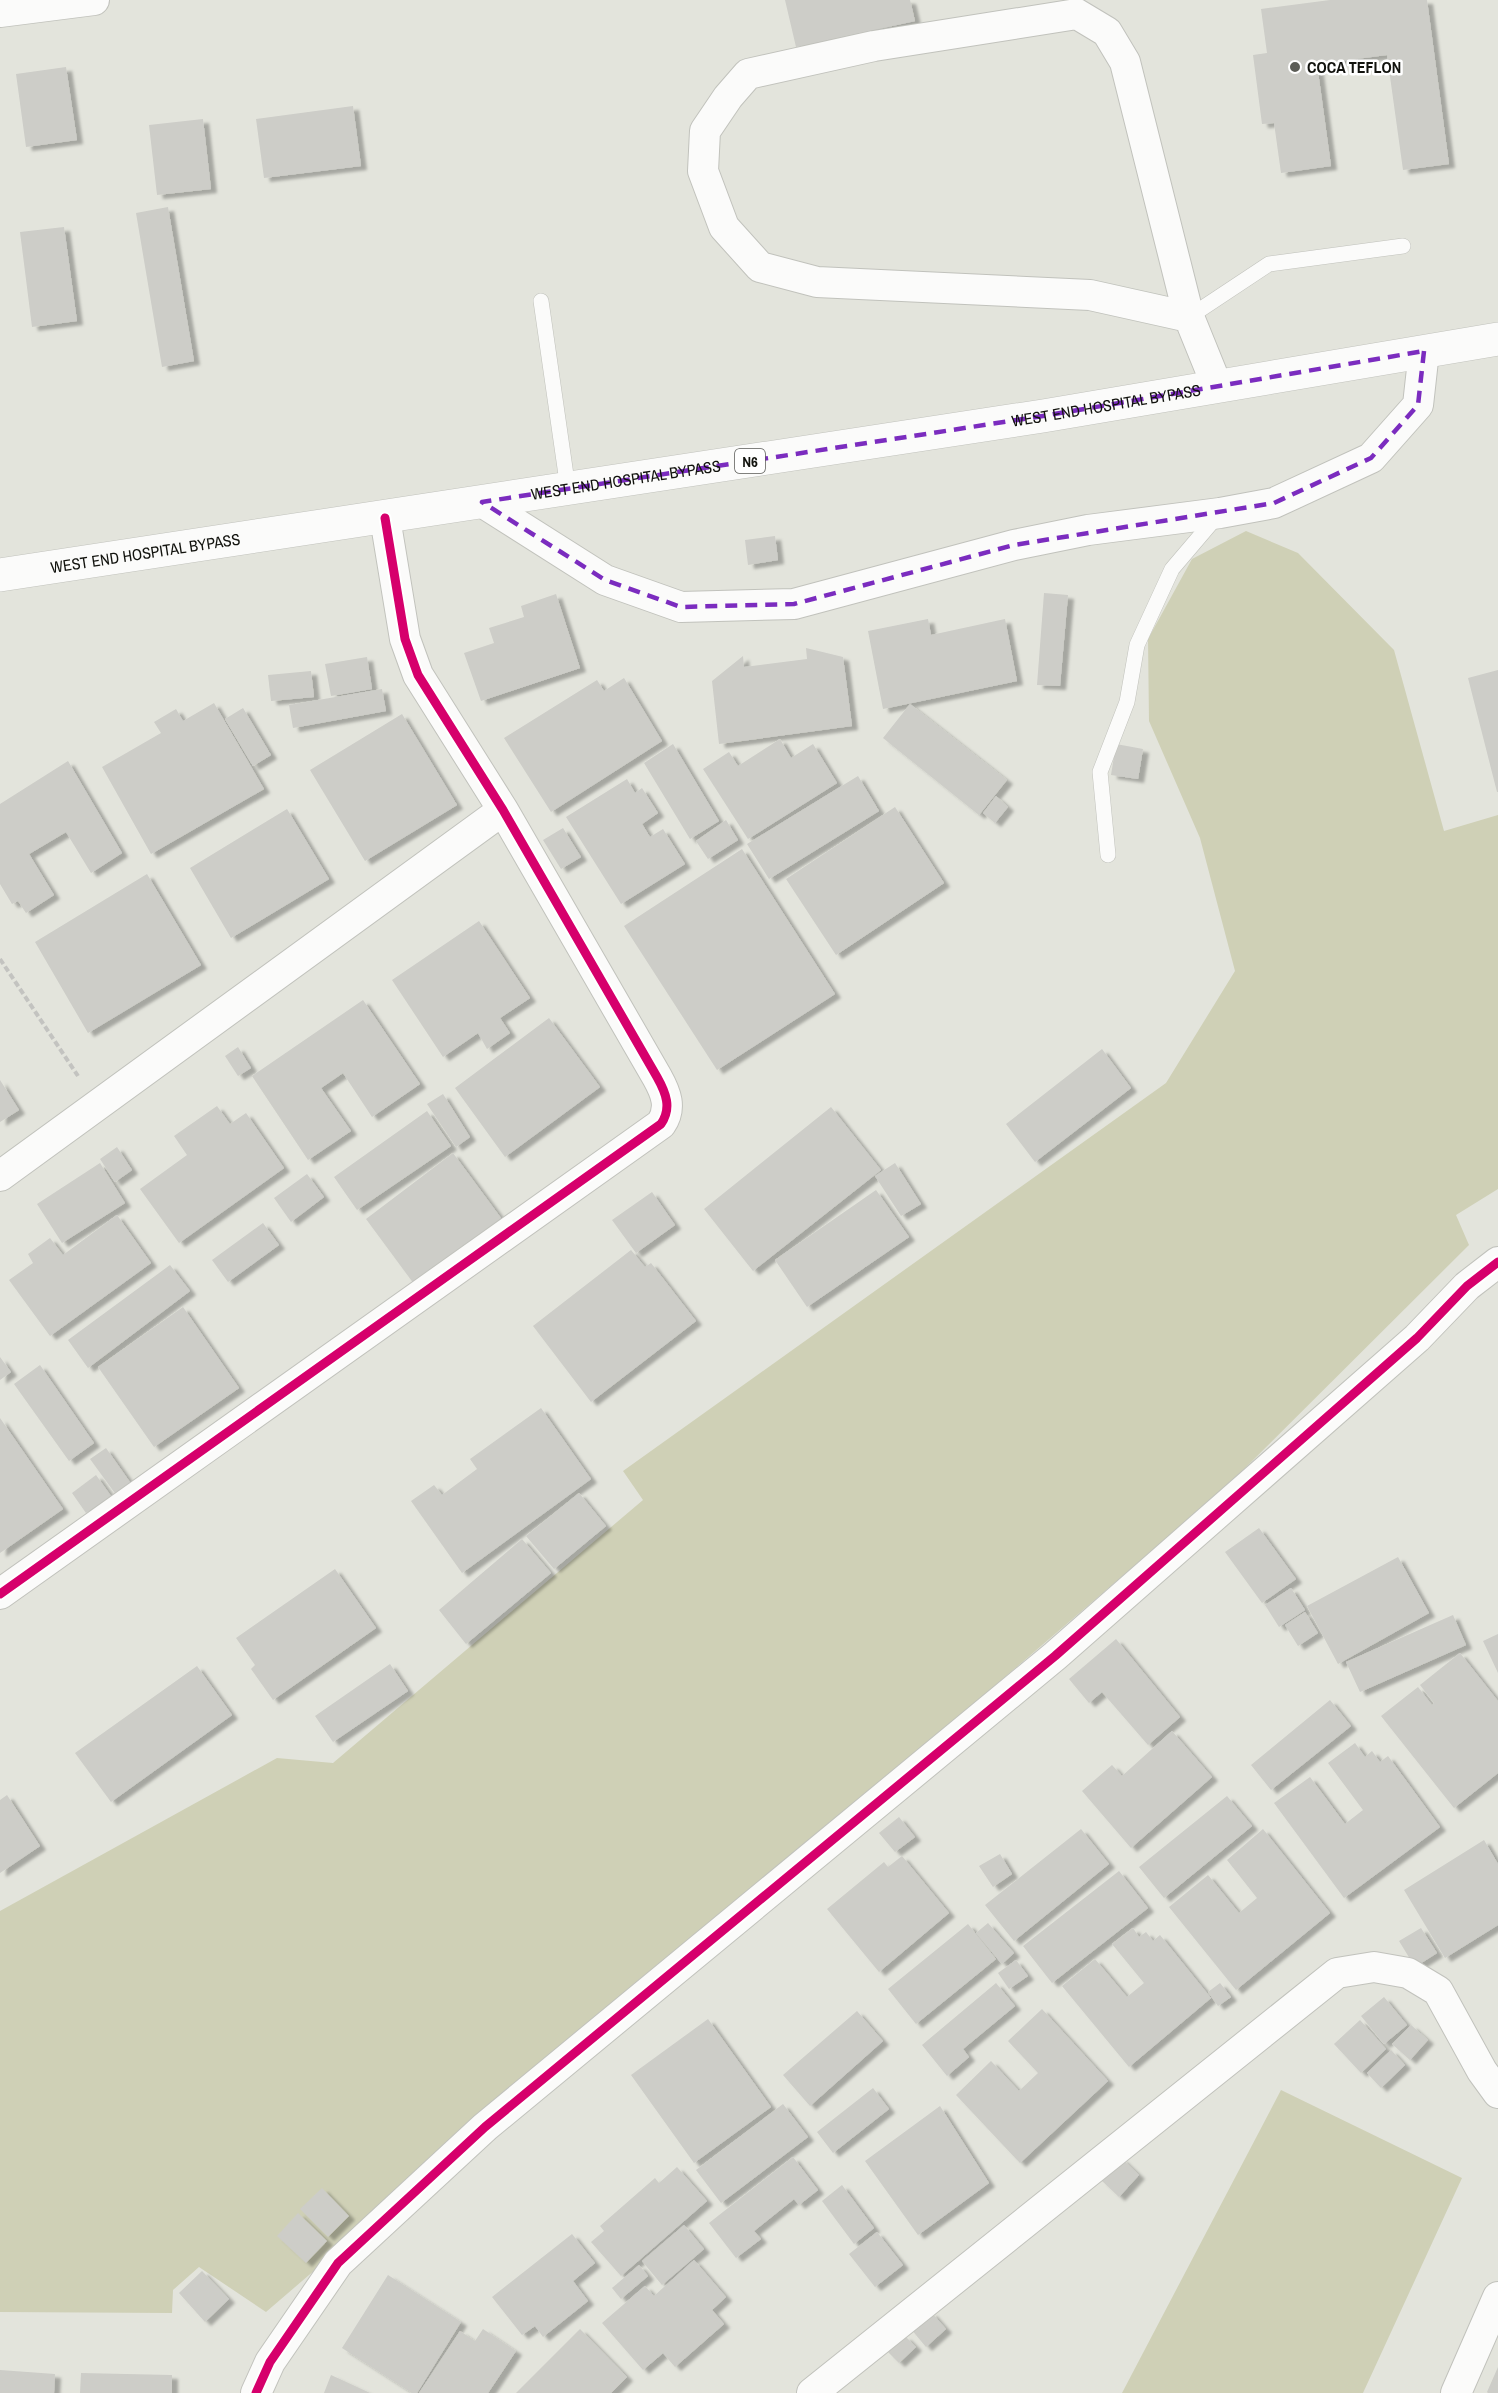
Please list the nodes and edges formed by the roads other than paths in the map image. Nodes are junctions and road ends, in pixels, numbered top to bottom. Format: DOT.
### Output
graph roads {
  1 [pos="94,0"];
  2 [pos="0,12"];
  3 [pos="1403,246"];
  4 [pos="540,301"];
  5 [pos="1189,317"];
  6 [pos="1498,339"];
  7 [pos="1424,351"];
  8 [pos="1217,386"];
  9 [pos="568,489"];
  10 [pos="482,502"];
  11 [pos="1220,513"];
  12 [pos="385,518"];
  13 [pos="0,575"];
  14 [pos="502,810"];
  15 [pos="1108,855"];
  16 [pos="0,1176"];
  17 [pos="1498,1262"];
  18 [pos="0,1593"];
  19 [pos="1498,2093"];
  20 [pos="1498,2297"];
  21 [pos="256,2393"];
  22 [pos="812,2393"];
  23 [pos="1456,2393"];
  1 -- 2 [label="street"];
  3 -- 5 [label="lane"];
  4 -- 9 [label="lane"];
  5 -- 5 [label="street"];
  5 -- 8 [label="street"];
  6 -- 7 [label="highway, WEST END HOSPITAL BYPASS / N6"];
  7 -- 8 [label="highway, WEST END HOSPITAL BYPASS / N6"];
  7 -- 11 [label="street"];
  8 -- 9 [label="highway, WEST END HOSPITAL BYPASS / N6"];
  9 -- 10 [label="highway, WEST END HOSPITAL BYPASS / N6"];
  10 -- 11 [label="street"];
  10 -- 12 [label="highway, WEST END HOSPITAL BYPASS / N6"];
  11 -- 15 [label="lane"];
  12 -- 13 [label="highway, WEST END HOSPITAL BYPASS / N6"];
  12 -- 14 [label="street"];
  14 -- 16 [label="street"];
  14 -- 18 [label="street"];
  17 -- 21 [label="street"];
  19 -- 22 [label="street"];
  20 -- 23 [label="street"];
}
